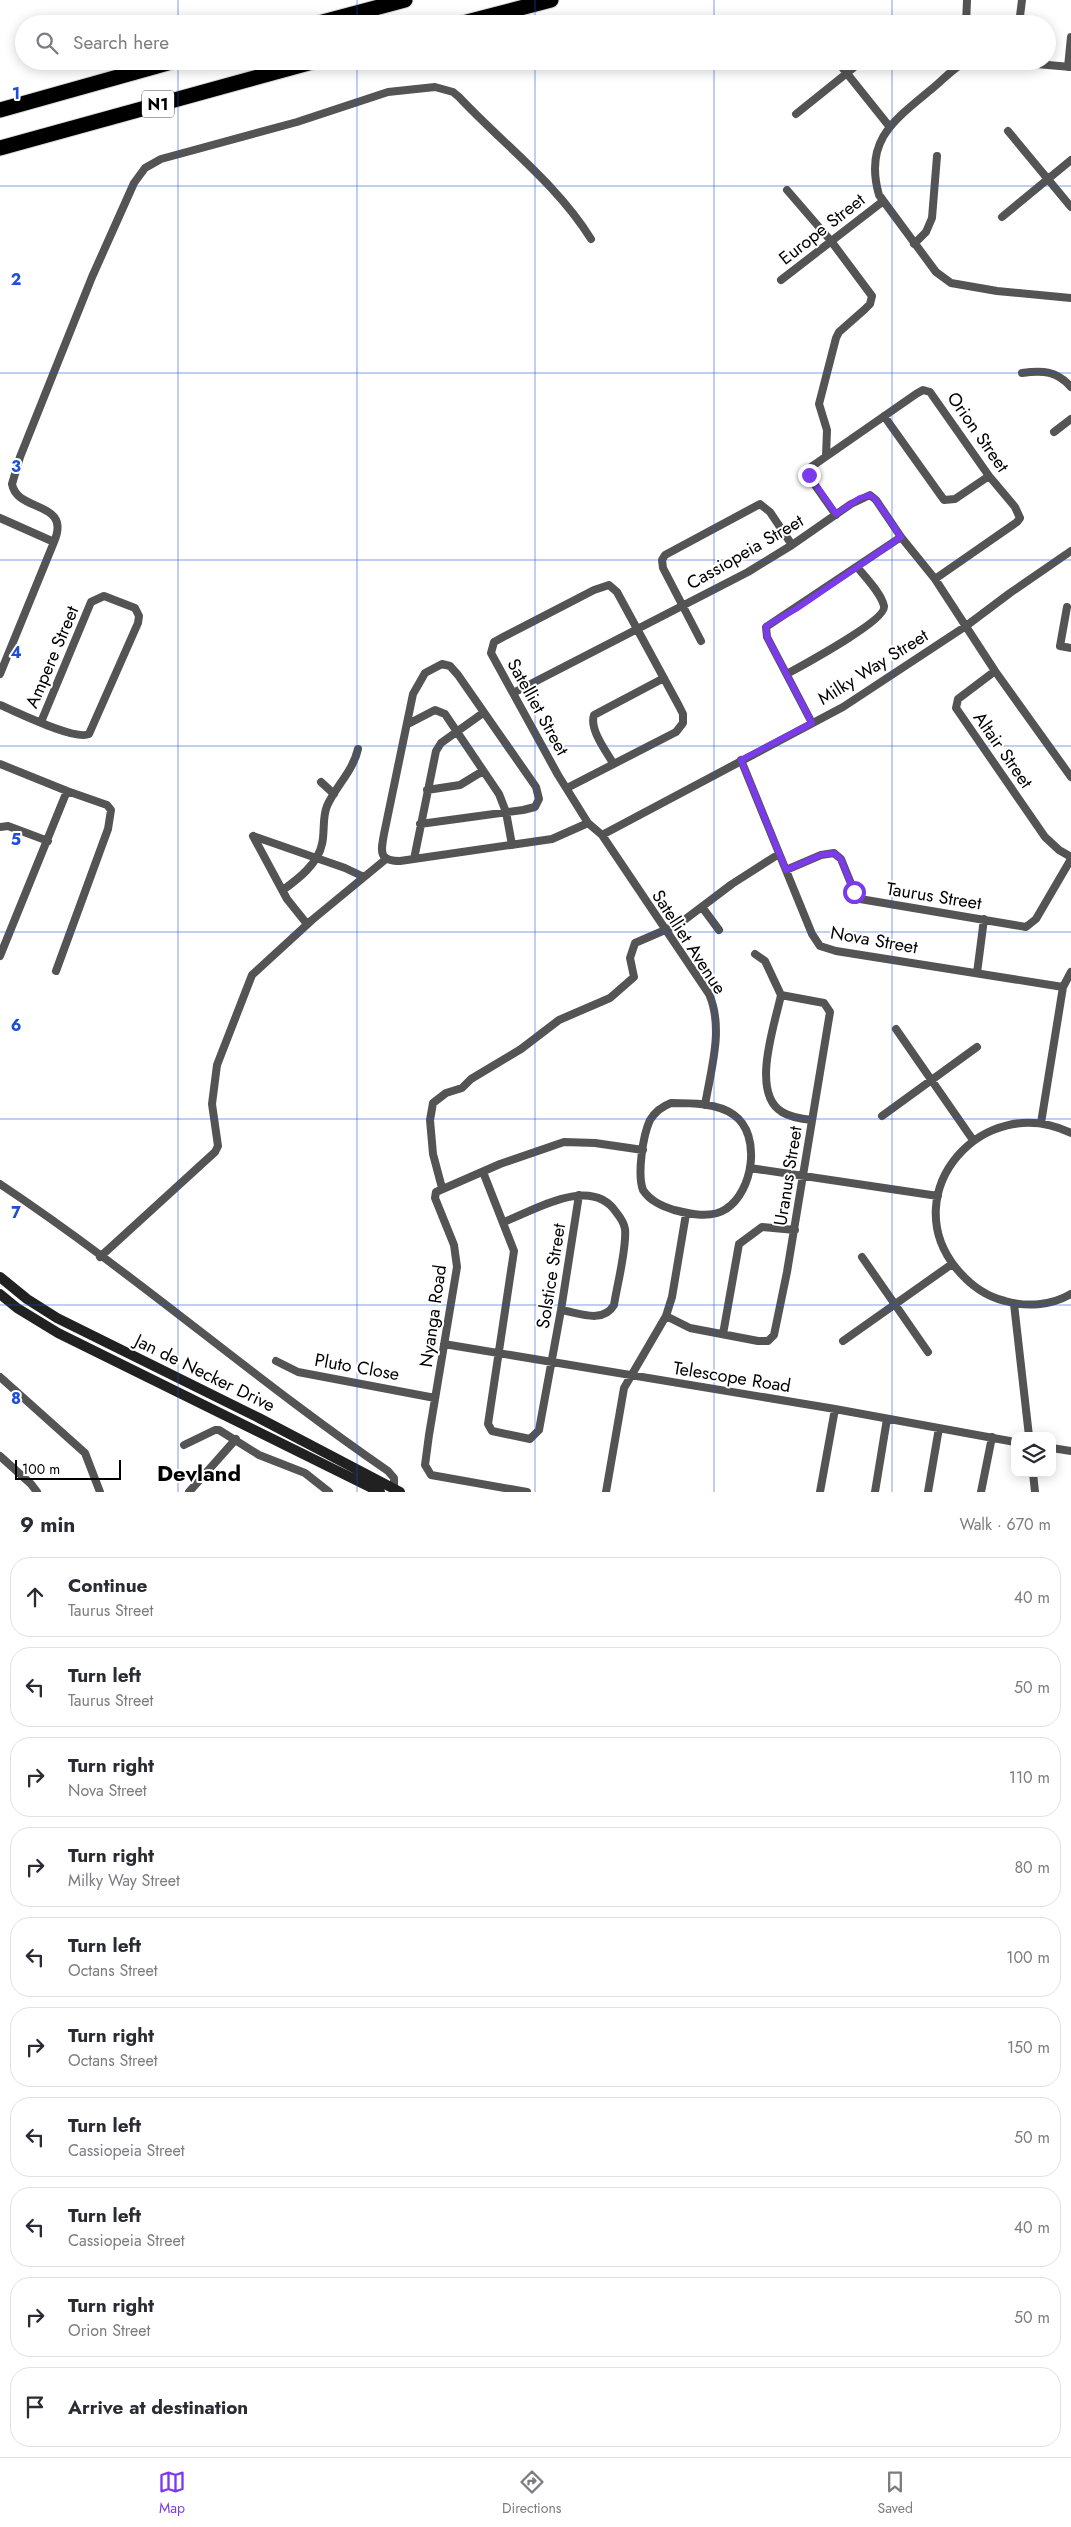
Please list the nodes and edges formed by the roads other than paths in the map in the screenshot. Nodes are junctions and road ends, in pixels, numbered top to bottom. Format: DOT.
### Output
graph roads {
  1 [pos="405,0"];
  2 [pos="551,0"];
  3 [pos="967,0"];
  4 [pos="1022,0"];
  5 [pos="348,15"];
  6 [pos="494,15"];
  7 [pos="966,15"];
  8 [pos="1020,15"];
  9 [pos="1071,37"];
  10 [pos="1056,66"];
  11 [pos="1070,67"];
  12 [pos="143,70"];
  13 [pos="283,70"];
  14 [pos="844,70"];
  15 [pos="852,70"];
  16 [pos="955,70"];
  17 [pos="847,74"];
  18 [pos="0,110"];
  19 [pos="796,114"];
  20 [pos="889,126"];
  21 [pos="1008,132"];
  22 [pos="0,148"];
  23 [pos="937,156"];
  24 [pos="1071,160"];
  25 [pos="1048,179"];
  26 [pos="786,190"];
  27 [pos="882,202"];
  28 [pos="1071,206"];
  29 [pos="1002,217"];
  30 [pos="591,239"];
  31 [pos="831,241"];
  32 [pos="914,244"];
  33 [pos="781,280"];
  34 [pos="1071,292"];
  35 [pos="1071,298"];
  36 [pos="1022,373"];
  37 [pos="1071,387"];
  38 [pos="884,416"];
  39 [pos="1071,419"];
  40 [pos="1054,432"];
  41 [pos="826,456"];
  42 [pos="989,476"];
  43 [pos="836,514"];
  44 [pos="0,518"];
  45 [pos="901,537"];
  46 [pos="54,542"];
  47 [pos="792,545"];
  48 [pos="1071,551"];
  49 [pos="858,568"];
  50 [pos="935,579"];
  51 [pos="683,605"];
  52 [pos="1066,607"];
  53 [pos="966,626"];
  54 [pos="636,630"];
  55 [pos="701,642"];
  56 [pos="1071,648"];
  57 [pos="995,671"];
  58 [pos="0,674"];
  59 [pos="787,674"];
  60 [pos="664,678"];
  61 [pos="515,692"];
  62 [pos="0,705"];
  63 [pos="483,713"];
  64 [pos="41,722"];
  65 [pos="812,723"];
  66 [pos="408,724"];
  67 [pos="457,732"];
  68 [pos="358,749"];
  69 [pos="741,760"];
  70 [pos="613,763"];
  71 [pos="0,764"];
  72 [pos="483,771"];
  73 [pos="1071,777"];
  74 [pos="320,782"];
  75 [pos="567,788"];
  76 [pos="427,790"];
  77 [pos="67,792"];
  78 [pos="334,794"];
  79 [pos="506,812"];
  80 [pos="588,823"];
  81 [pos="420,824"];
  82 [pos="0,827"];
  83 [pos="602,834"];
  84 [pos="48,841"];
  85 [pos="512,845"];
  86 [pos="779,854"];
  87 [pos="316,858"];
  88 [pos="1071,858"];
  89 [pos="386,859"];
  90 [pos="414,859"];
  91 [pos="786,870"];
  92 [pos="364,877"];
  93 [pos="283,890"];
  94 [pos="702,907"];
  95 [pos="984,919"];
  96 [pos="307,924"];
  97 [pos="664,930"];
  98 [pos="719,930"];
  99 [pos="754,954"];
  100 [pos="0,956"];
  101 [pos="56,970"];
  102 [pos="1071,972"];
  103 [pos="977,973"];
  104 [pos="1062,987"];
  105 [pos="781,995"];
  106 [pos="896,1029"];
  107 [pos="977,1047"];
  108 [pos="932,1080"];
  109 [pos="705,1105"];
  110 [pos="882,1116"];
  111 [pos="812,1120"];
  112 [pos="1041,1123"];
  113 [pos="1071,1133"];
  114 [pos="973,1140"];
  115 [pos="643,1150"];
  116 [pos="750,1168"];
  117 [pos="483,1172"];
  118 [pos="804,1175"];
  119 [pos="0,1184"];
  120 [pos="442,1188"];
  121 [pos="579,1195"];
  122 [pos="938,1196"];
  123 [pos="686,1214"];
  124 [pos="504,1222"];
  125 [pos="795,1230"];
  126 [pos="100,1256"];
  127 [pos="862,1257"];
  128 [pos="952,1264"];
  129 [pos="0,1277"];
  130 [pos="0,1294"];
  131 [pos="1071,1294"];
  132 [pos="894,1304"];
  133 [pos="1014,1304"];
  134 [pos="561,1310"];
  135 [pos="666,1316"];
  136 [pos="722,1334"];
  137 [pos="843,1341"];
  138 [pos="444,1344"];
  139 [pos="928,1352"];
  140 [pos="499,1353"];
  141 [pos="276,1361"];
  142 [pos="551,1362"];
  143 [pos="630,1375"];
  144 [pos="0,1377"];
  145 [pos="435,1398"];
  146 [pos="835,1409"];
  147 [pos="887,1419"];
  148 [pos="939,1428"];
  149 [pos="1029,1432"];
  150 [pos="992,1437"];
  151 [pos="236,1440"];
  152 [pos="1011,1441"];
  153 [pos="184,1445"];
  154 [pos="1056,1449"];
  155 [pos="1071,1451"];
  156 [pos="0,1456"];
  157 [pos="1033,1477"];
  158 [pos="397,1490"];
  159 [pos="37,1492"];
  160 [pos="100,1492"];
  161 [pos="189,1492"];
  162 [pos="329,1492"];
  163 [pos="380,1492"];
  164 [pos="527,1492"];
  165 [pos="606,1492"];
  166 [pos="820,1492"];
  167 [pos="875,1492"];
  168 [pos="928,1492"];
  169 [pos="981,1492"];
  170 [pos="1035,1492"];
  1 -- 5 [label="highway"];
  2 -- 6 [label="highway"];
  3 -- 7 [label="street"];
  4 -- 8 [label="street"];
  9 -- 11 [label="street"];
  10 -- 11 [label="street"];
  12 -- 18 [label="highway, N1"];
  13 -- 22 [label="highway, N1"];
  14 -- 17 [label="street"];
  15 -- 17 [label="street"];
  16 -- 20 [label="street"];
  17 -- 19 [label="street"];
  17 -- 20 [label="street"];
  20 -- 27 [label="street"];
  21 -- 25 [label="street"];
  23 -- 32 [label="street"];
  24 -- 25 [label="street"];
  25 -- 28 [label="street"];
  25 -- 29 [label="street"];
  26 -- 31 [label="street"];
  27 -- 31 [label="street, Europe Street"];
  27 -- 32 [label="street"];
  30 -- 46 [label="street"];
  31 -- 33 [label="street, Europe Street"];
  31 -- 41 [label="street"];
  32 -- 35 [label="street"];
  34 -- 35 [label="street"];
  36 -- 37 [label="street"];
  38 -- 41 [label="street, Orion Street"];
  38 -- 42 [label="street"];
  38 -- 42 [label="street, Orion Street"];
  39 -- 40 [label="street"];
  41 -- 43 [label="street, Orion Street"];
  42 -- 50 [label="street, Orion Street"];
  43 -- 45 [label="street, Cassiopeia Street"];
  43 -- 47 [label="street, Cassiopeia Street"];
  44 -- 46 [label="street"];
  45 -- 49 [label="street"];
  45 -- 50 [label="street, Cassiopeia Street"];
  46 -- 58 [label="street"];
  47 -- 51 [label="street, Cassiopeia Street"];
  47 -- 51 [label="street"];
  48 -- 53 [label="street, Milky Way Street"];
  49 -- 59 [label="street"];
  49 -- 59 [label="street"];
  50 -- 53 [label="street, Cassiopeia Street"];
  51 -- 54 [label="street, Cassiopeia Street"];
  51 -- 55 [label="street"];
  52 -- 56 [label="street"];
  53 -- 57 [label="street, Cassiopeia Street"];
  53 -- 65 [label="street, Milky Way Street"];
  54 -- 60 [label="street"];
  54 -- 61 [label="street, Cassiopeia Street"];
  54 -- 61 [label="street, Satelliet Street"];
  57 -- 73 [label="street, Cassiopeia Street"];
  57 -- 88 [label="street, Altair Street"];
  59 -- 65 [label="street"];
  60 -- 70 [label="street"];
  60 -- 70 [label="street"];
  61 -- 75 [label="street, Satelliet Street"];
  62 -- 64 [label="street, Ampere Street"];
  63 -- 66 [label="street"];
  63 -- 67 [label="street"];
  63 -- 79 [label="street"];
  64 -- 64 [label="street, Ampere Street"];
  65 -- 69 [label="street, Milky Way Street"];
  66 -- 67 [label="street"];
  66 -- 89 [label="street"];
  67 -- 72 [label="street"];
  67 -- 76 [label="street"];
  68 -- 78 [label="street"];
  69 -- 83 [label="street, Milky Way Street"];
  69 -- 86 [label="street, Nova Street"];
  70 -- 75 [label="street"];
  71 -- 77 [label="street"];
  72 -- 76 [label="street"];
  72 -- 79 [label="street"];
  74 -- 78 [label="street"];
  75 -- 80 [label="street, Satelliet Street"];
  76 -- 81 [label="street"];
  77 -- 84 [label="street"];
  77 -- 101 [label="street"];
  78 -- 87 [label="street"];
  79 -- 81 [label="street"];
  79 -- 85 [label="street"];
  80 -- 83 [label="street, Satelliet Street"];
  80 -- 85 [label="street"];
  81 -- 90 [label="street"];
  82 -- 84 [label="street"];
  83 -- 97 [label="street, Satelliet Avenue"];
  84 -- 100 [label="street"];
  85 -- 90 [label="street"];
  86 -- 91 [label="street, Nova Street"];
  86 -- 94 [label="street"];
  87 -- 92 [label="street"];
  87 -- 93 [label="street"];
  87 -- 93 [label="street"];
  88 -- 95 [label="street, Taurus Street"];
  89 -- 90 [label="street"];
  89 -- 92 [label="street"];
  91 -- 95 [label="street, Taurus Street"];
  91 -- 103 [label="street, Nova Street"];
  92 -- 96 [label="street"];
  93 -- 96 [label="street"];
  94 -- 97 [label="street"];
  94 -- 98 [label="street"];
  95 -- 103 [label="street"];
  96 -- 126 [label="street"];
  97 -- 109 [label="street, Satelliet Avenue"];
  97 -- 120 [label="street, Nyanga Road"];
  99 -- 105 [label="street"];
  102 -- 104 [label="street"];
  103 -- 104 [label="street, Nova Street"];
  104 -- 112 [label="street"];
  105 -- 111 [label="street"];
  105 -- 111 [label="street, Uranus Street"];
  106 -- 108 [label="street"];
  107 -- 108 [label="street"];
  108 -- 110 [label="street"];
  108 -- 114 [label="street"];
  109 -- 115 [label="street"];
  109 -- 116 [label="street"];
  111 -- 118 [label="street, Uranus Street"];
  112 -- 113 [label="street"];
  112 -- 114 [label="street"];
  114 -- 122 [label="street"];
  115 -- 117 [label="street"];
  115 -- 123 [label="street"];
  116 -- 118 [label="street"];
  116 -- 123 [label="street"];
  117 -- 120 [label="street"];
  117 -- 124 [label="street"];
  118 -- 122 [label="street"];
  118 -- 125 [label="street, Uranus Street"];
  119 -- 126 [label="street"];
  120 -- 138 [label="street, Nyanga Road"];
  121 -- 124 [label="street"];
  121 -- 134 [label="street, Solstice Street"];
  121 -- 134 [label="street"];
  122 -- 128 [label="street"];
  123 -- 135 [label="street"];
  124 -- 140 [label="street"];
  125 -- 136 [label="street"];
  125 -- 136 [label="street, Uranus Street"];
  126 -- 158 [label="street"];
  127 -- 132 [label="street"];
  128 -- 132 [label="street"];
  128 -- 133 [label="street"];
  129 -- 158 [label="main road, Jan de Necker Drive"];
  130 -- 163 [label="main road, Jan de Necker Drive"];
  131 -- 133 [label="street"];
  132 -- 137 [label="street"];
  132 -- 139 [label="street"];
  133 -- 149 [label="street"];
  134 -- 142 [label="street, Solstice Street"];
  135 -- 136 [label="street, Uranus Street"];
  135 -- 143 [label="street"];
  138 -- 140 [label="street, Telescope Road"];
  138 -- 145 [label="street, Nyanga Road"];
  140 -- 142 [label="street, Telescope Road"];
  140 -- 142 [label="street, Solstice Street"];
  141 -- 145 [label="street, Pluto Close"];
  142 -- 143 [label="street, Telescope Road"];
  143 -- 146 [label="street, Telescope Road"];
  143 -- 165 [label="street"];
  144 -- 160 [label="street"];
  145 -- 164 [label="street, Nyanga Road"];
  146 -- 147 [label="street, Telescope Road"];
  146 -- 166 [label="street"];
  147 -- 148 [label="street, Telescope Road"];
  147 -- 167 [label="street"];
  148 -- 150 [label="street, Telescope Road"];
  148 -- 168 [label="street"];
  150 -- 152 [label="street, Telescope Road"];
  150 -- 169 [label="street"];
  151 -- 153 [label="street"];
  151 -- 161 [label="street"];
  151 -- 162 [label="street"];
  154 -- 155 [label="street"];
  156 -- 159 [label="street"];
  157 -- 170 [label="street"];
}
